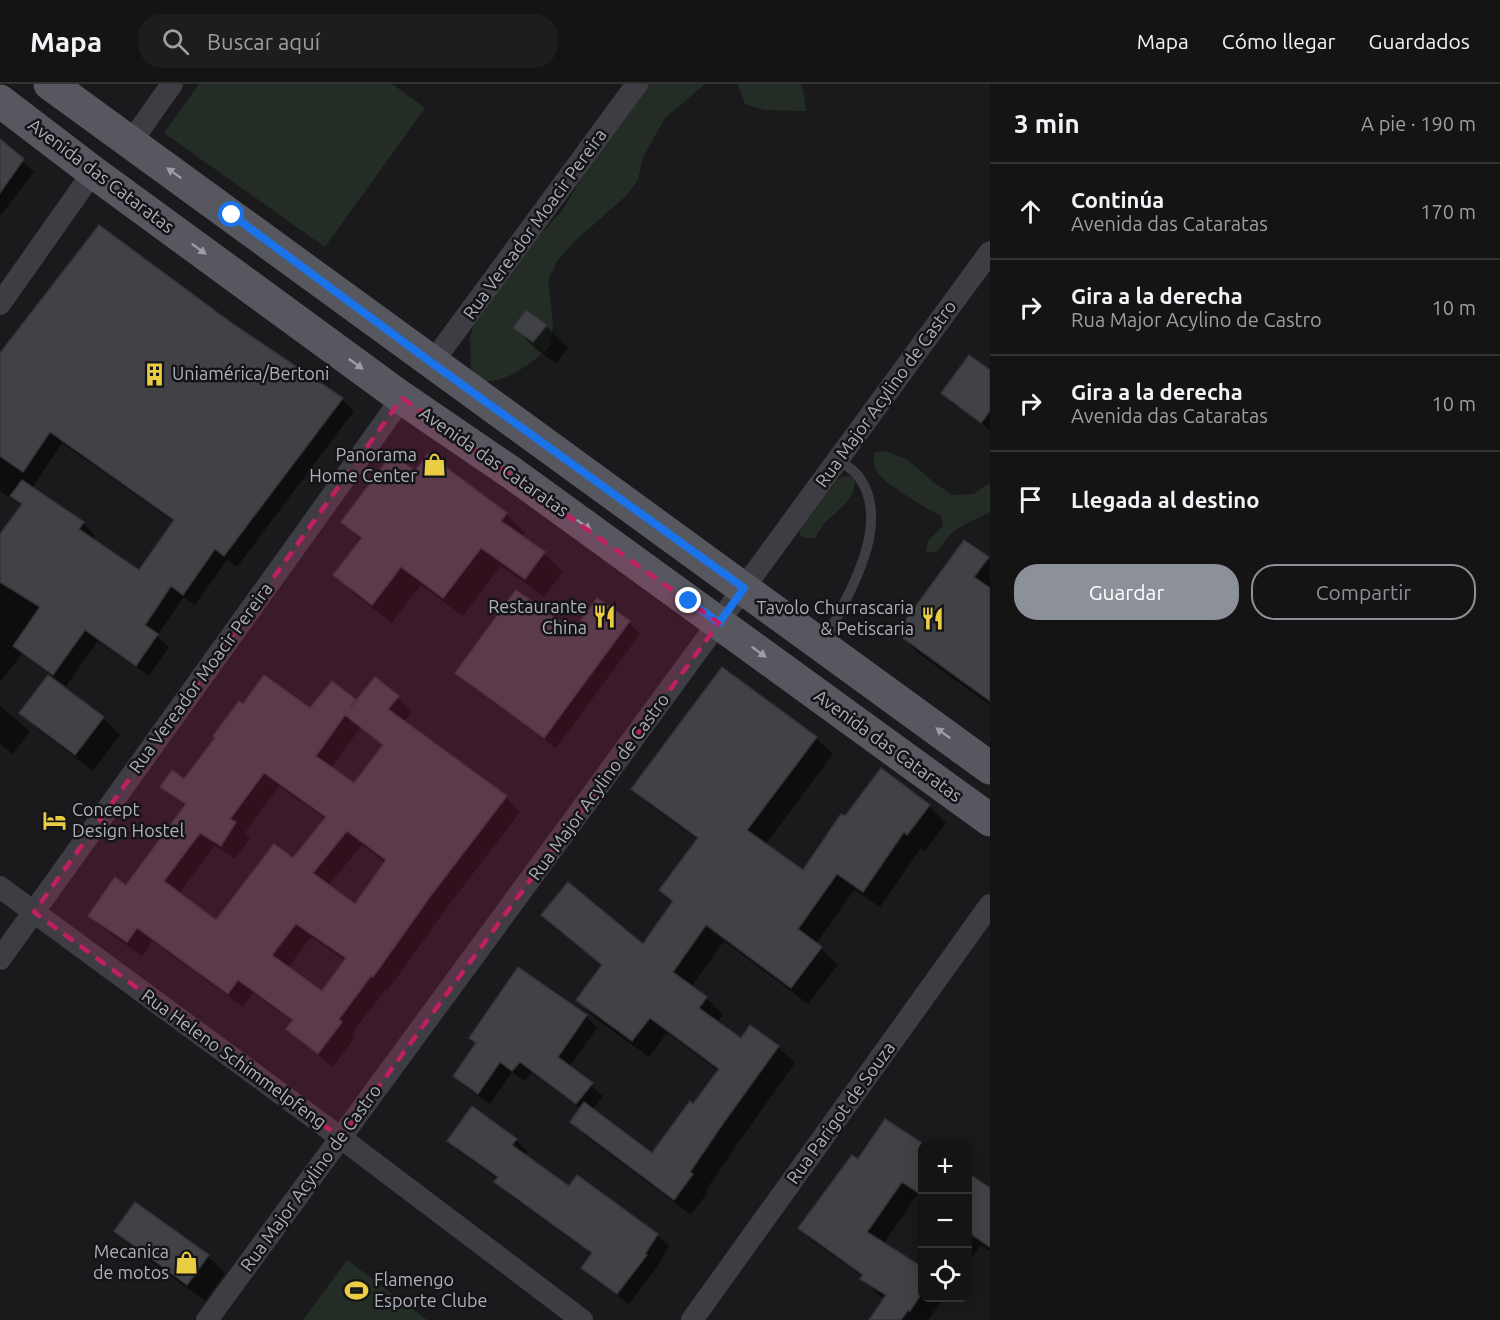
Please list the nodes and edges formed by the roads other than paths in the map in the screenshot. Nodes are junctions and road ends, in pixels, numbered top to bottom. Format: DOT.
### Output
graph roads {
  1 [pos="50,84"];
  2 [pos="172,84"];
  3 [pos="637,84"];
  4 [pos="0,101"];
  5 [pos="130,142"];
  6 [pos="93,172"];
  7 [pos="990,252"];
  8 [pos="0,304"];
  9 [pos="432,363"];
  10 [pos="402,398"];
  11 [pos="838,459"];
  12 [pos="744,588"];
  13 [pos="719,623"];
  14 [pos="822,646"];
  15 [pos="990,768"];
  16 [pos="990,820"];
  17 [pos="0,887"];
  18 [pos="990,905"];
  19 [pos="34,912"];
  20 [pos="0,959"];
  21 [pos="341,1138"];
  22 [pos="207,1320"];
  23 [pos="582,1320"];
  24 [pos="692,1320"];
  1 -- 5 [label="main road"];
  2 -- 5 [label="street"];
  3 -- 9 [label="street, Rua Vereador Moacir Pereira"];
  4 -- 6 [label="main road, Avenida das Cataratas"];
  9 -- 5 [label="main road, one-way"];
  6 -- 8 [label="street"];
  6 -- 10 [label="main road, Avenida das Cataratas, one-way"];
  7 -- 11 [label="street, Rua Major Acylino de Castro"];
  9 -- 12 [label="main road"];
  10 -- 13 [label="main road, Avenida das Cataratas, one-way"];
  10 -- 19 [label="street, Rua Vereador Moacir Pereira"];
  11 -- 12 [label="street, Rua Major Acylino de Castro"];
  11 -- 14 [label="lane"];
  12 -- 13 [label="street, Rua Major Acylino de Castro"];
  12 -- 14 [label="main road"];
  13 -- 16 [label="main road, Avenida das Cataratas, one-way"];
  13 -- 21 [label="street, Rua Major Acylino de Castro"];
  15 -- 14 [label="main road, one-way"];
  17 -- 19 [label="street, Rua Heleno Schimmelpfeng"];
  18 -- 24 [label="street, Rua Parigot de Souza"];
  19 -- 20 [label="street, Rua Vereador Moacir Pereira"];
  19 -- 21 [label="street, Rua Heleno Schimmelpfeng"];
  21 -- 22 [label="street, Rua Major Acylino de Castro"];
  21 -- 23 [label="street, Rua Heleno Schimmelpfeng"];
}
